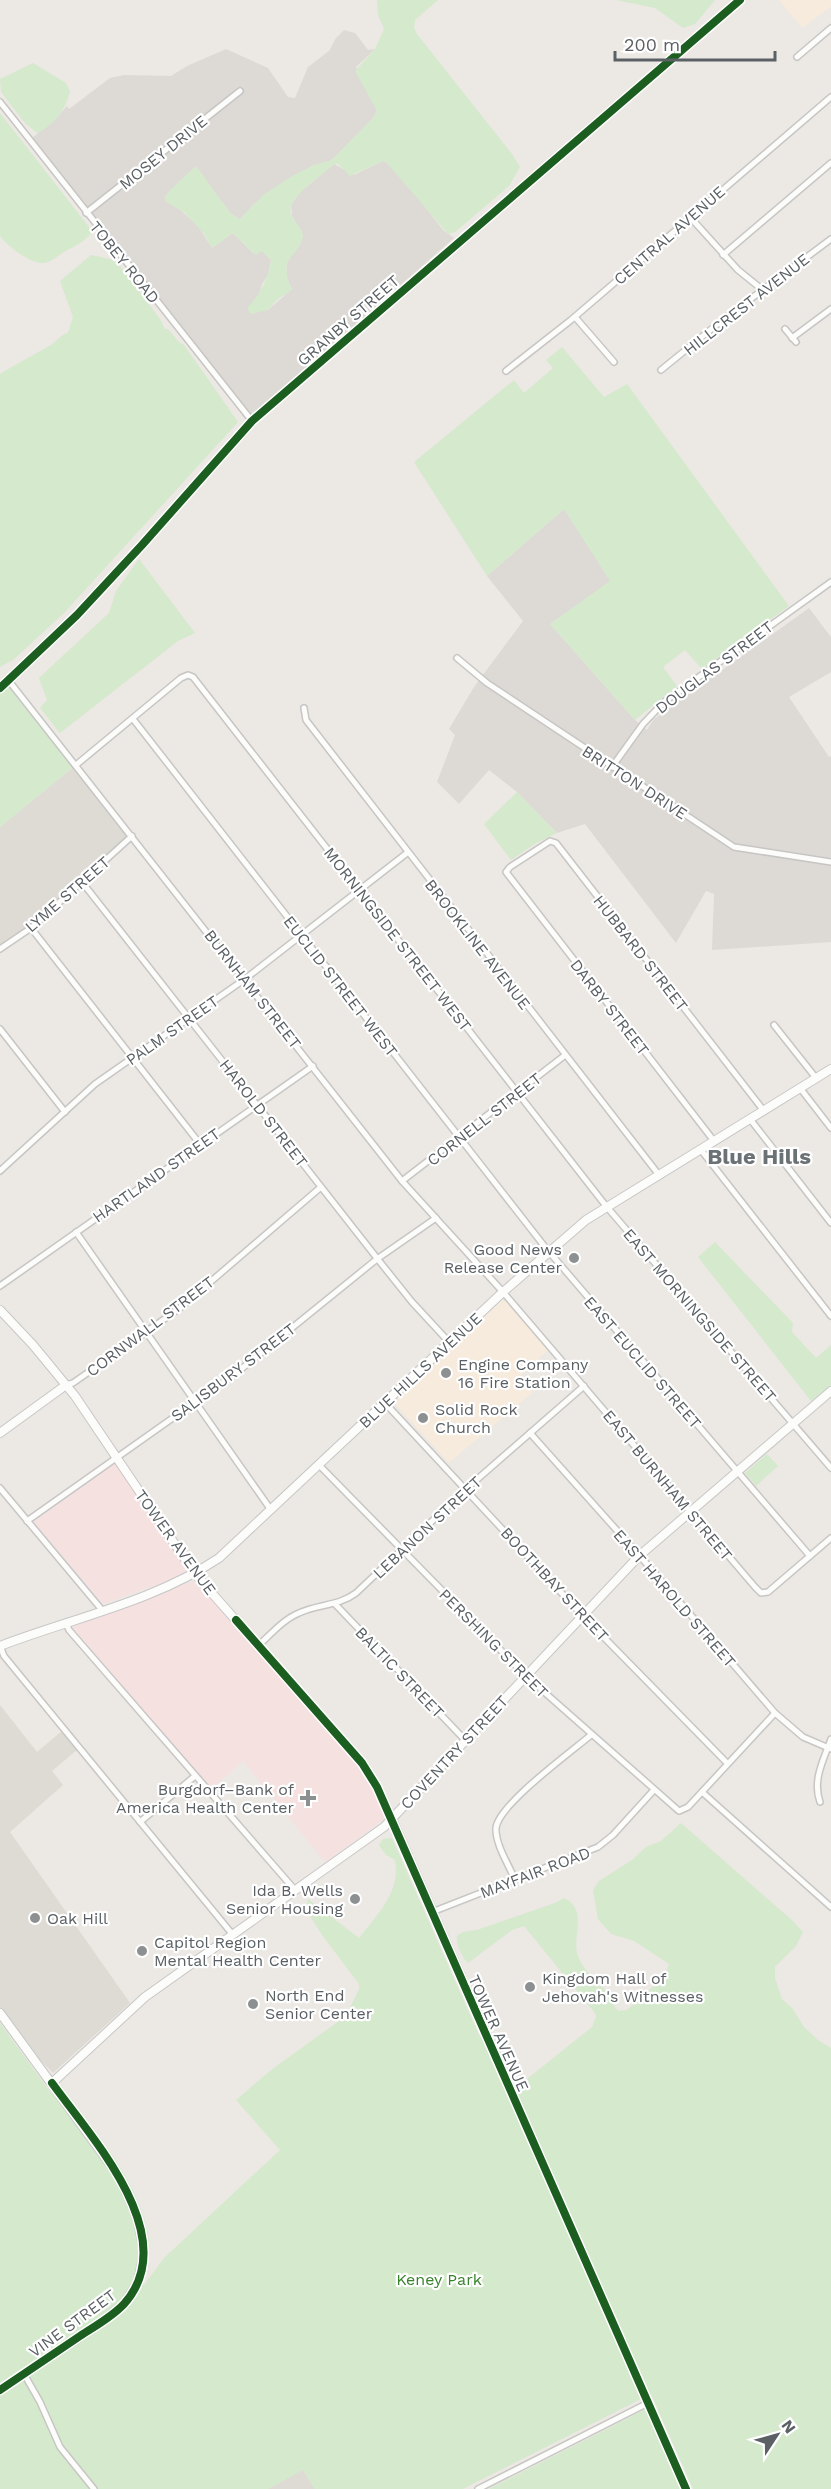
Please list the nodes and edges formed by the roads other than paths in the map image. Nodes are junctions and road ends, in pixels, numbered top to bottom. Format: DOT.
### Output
graph roads {
  1 [pos="740,0"];
  2 [pos="831,28"];
  3 [pos="797,57"];
  4 [pos="240,90"];
  5 [pos="831,97"];
  6 [pos="0,102"];
  7 [pos="831,163"];
  8 [pos="86,213"];
  9 [pos="690,217"];
  10 [pos="831,239"];
  11 [pos="723,255"];
  12 [pos="764,291"];
  13 [pos="831,309"];
  14 [pos="575,317"];
  15 [pos="785,329"];
  16 [pos="608,355"];
  17 [pos="602,360"];
  18 [pos="614,362"];
  19 [pos="661,370"];
  20 [pos="506,371"];
  21 [pos="252,421"];
  22 [pos="831,582"];
  23 [pos="458,658"];
  24 [pos="9,681"];
  25 [pos="0,688"];
  26 [pos="304,708"];
  27 [pos="133,719"];
  28 [pos="76,765"];
  29 [pos="612,767"];
  30 [pos="132,836"];
  31 [pos="407,853"];
  32 [pos="831,862"];
  33 [pos="506,872"];
  34 [pos="82,882"];
  35 [pos="360,890"];
  36 [pos="30,928"];
  37 [pos="302,935"];
  38 [pos="0,949"];
  39 [pos="245,979"];
  40 [pos="189,1018"];
  41 [pos="774,1024"];
  42 [pos="0,1029"];
  43 [pos="564,1056"];
  44 [pos="133,1057"];
  45 [pos="313,1066"];
  46 [pos="831,1069"];
  47 [pos="816,1078"];
  48 [pos="800,1088"];
  49 [pos="518,1093"];
  50 [pos="257,1104"];
  51 [pos="764,1111"];
  52 [pos="65,1112"];
  53 [pos="750,1119"];
  54 [pos="831,1128"];
  55 [pos="460,1138"];
  56 [pos="714,1141"];
  57 [pos="200,1144"];
  58 [pos="701,1150"];
  59 [pos="0,1172"];
  60 [pos="659,1175"];
  61 [pos="402,1181"];
  62 [pos="321,1188"];
  63 [pos="606,1206"];
  64 [pos="436,1218"];
  65 [pos="831,1223"];
  66 [pos="76,1232"];
  67 [pos="549,1252"];
  68 [pos="377,1259"];
  69 [pos="0,1286"];
  70 [pos="503,1292"];
  71 [pos="0,1310"];
  72 [pos="831,1316"];
  73 [pos="147,1332"];
  74 [pos="449,1342"];
  75 [pos="66,1385"];
  76 [pos="584,1386"];
  77 [pos="831,1391"];
  78 [pos="195,1402"];
  79 [pos="386,1403"];
  80 [pos="793,1424"];
  81 [pos="0,1433"];
  82 [pos="530,1433"];
  83 [pos="116,1457"];
  84 [pos="319,1465"];
  85 [pos="831,1468"];
  86 [pos="737,1472"];
  87 [pos="0,1488"];
  88 [pos="466,1489"];
  89 [pos="272,1510"];
  90 [pos="691,1512"];
  91 [pos="27,1521"];
  92 [pos="831,1538"];
  93 [pos="402,1550"];
  94 [pos="639,1556"];
  95 [pos="810,1556"];
  96 [pos="195,1574"];
  97 [pos="335,1604"];
  98 [pos="102,1610"];
  99 [pos="583,1616"];
  100 [pos="66,1623"];
  101 [pos="259,1645"];
  102 [pos="0,1646"];
  103 [pos="525,1676"];
  104 [pos="775,1713"];
  105 [pos="591,1735"];
  106 [pos="831,1739"];
  107 [pos="465,1740"];
  108 [pos="829,1748"];
  109 [pos="727,1763"];
  110 [pos="195,1776"];
  111 [pos="653,1791"];
  112 [pos="702,1792"];
  113 [pos="820,1802"];
  114 [pos="392,1819"];
  115 [pos="140,1822"];
  116 [pos="515,1880"];
  117 [pos="295,1890"];
  118 [pos="831,1907"];
  119 [pos="432,1912"];
  120 [pos="233,1935"];
  121 [pos="0,2013"];
  122 [pos="52,2083"];
  123 [pos="24,2374"];
  124 [pos="0,2390"];
  125 [pos="648,2403"];
  126 [pos="94,2489"];
  127 [pos="478,2489"];
  128 [pos="686,2489"];
  1 -- 21 [label="main road, GRANBY STREET"];
  2 -- 3 [label="street"];
  4 -- 8 [label="street, MOSEY DRIVE"];
  5 -- 9 [label="street, CENTRAL AVENUE"];
  6 -- 8 [label="street, TOBEY ROAD"];
  7 -- 11 [label="street"];
  8 -- 21 [label="street, TOBEY ROAD"];
  9 -- 11 [label="street"];
  9 -- 14 [label="street, CENTRAL AVENUE"];
  10 -- 12 [label="street, HILLCREST AVENUE"];
  11 -- 12 [label="street"];
  12 -- 19 [label="street, HILLCREST AVENUE"];
  13 -- 15 [label="street"];
  14 -- 16 [label="street"];
  14 -- 20 [label="street, CENTRAL AVENUE"];
  16 -- 17 [label="street"];
  16 -- 18 [label="street"];
  21 -- 24 [label="main road, GRANBY STREET"];
  22 -- 29 [label="street, DOUGLAS STREET"];
  23 -- 29 [label="street, BRITTON DRIVE"];
  24 -- 25 [label="main road, GRANBY STREET"];
  24 -- 28 [label="street, BURNHAM STREET"];
  26 -- 31 [label="street, BROOKLINE AVENUE"];
  27 -- 28 [label="street"];
  27 -- 35 [label="street, MORNINGSIDE STREET WEST"];
  27 -- 37 [label="street, EUCLID STREET WEST"];
  28 -- 30 [label="street, BURNHAM STREET"];
  29 -- 32 [label="street, BRITTON DRIVE"];
  30 -- 34 [label="street, LYME STREET"];
  30 -- 39 [label="street, BURNHAM STREET"];
  31 -- 35 [label="street, PALM STREET"];
  31 -- 43 [label="street, BROOKLINE AVENUE"];
  33 -- 51 [label="street, HUBBARD STREET"];
  33 -- 56 [label="street, DARBY STREET"];
  34 -- 36 [label="street, LYME STREET"];
  34 -- 40 [label="street, HAROLD STREET"];
  35 -- 37 [label="street, PALM STREET"];
  35 -- 49 [label="street, MORNINGSIDE STREET WEST"];
  36 -- 38 [label="street, LYME STREET"];
  36 -- 44 [label="street"];
  37 -- 39 [label="street, PALM STREET"];
  37 -- 55 [label="street, EUCLID STREET WEST"];
  39 -- 40 [label="street, PALM STREET"];
  39 -- 45 [label="street, BURNHAM STREET"];
  40 -- 44 [label="street, PALM STREET"];
  40 -- 50 [label="street, HAROLD STREET"];
  41 -- 47 [label="street"];
  42 -- 52 [label="street"];
  43 -- 49 [label="street, CORNELL STREET"];
  43 -- 60 [label="street, BROOKLINE AVENUE"];
  44 -- 52 [label="street, PALM STREET"];
  44 -- 57 [label="street"];
  45 -- 50 [label="street, HARTLAND STREET"];
  45 -- 61 [label="street, BURNHAM STREET"];
  46 -- 47 [label="main road, BLUE HILLS AVENUE"];
  47 -- 48 [label="main road, BLUE HILLS AVENUE"];
  48 -- 51 [label="main road, BLUE HILLS AVENUE"];
  48 -- 54 [label="street"];
  49 -- 55 [label="street, CORNELL STREET"];
  49 -- 63 [label="street, MORNINGSIDE STREET WEST"];
  50 -- 57 [label="street, HARTLAND STREET"];
  50 -- 62 [label="street, HAROLD STREET"];
  51 -- 53 [label="main road, BLUE HILLS AVENUE"];
  52 -- 59 [label="street, PALM STREET"];
  53 -- 56 [label="main road, BLUE HILLS AVENUE"];
  53 -- 65 [label="street"];
  55 -- 61 [label="street, CORNELL STREET"];
  55 -- 67 [label="street, EUCLID STREET WEST"];
  56 -- 58 [label="main road, BLUE HILLS AVENUE"];
  57 -- 66 [label="street, HARTLAND STREET"];
  58 -- 60 [label="main road, BLUE HILLS AVENUE"];
  58 -- 72 [label="street"];
  60 -- 63 [label="main road, BLUE HILLS AVENUE"];
  61 -- 64 [label="street, BURNHAM STREET"];
  62 -- 68 [label="street, HAROLD STREET"];
  62 -- 73 [label="street, CORNWALL STREET"];
  63 -- 67 [label="main road, BLUE HILLS AVENUE"];
  63 -- 80 [label="street, EAST MORNINGSIDE STREET"];
  64 -- 68 [label="street, SALISBURY STREET"];
  64 -- 70 [label="street, BURNHAM STREET"];
  66 -- 69 [label="street, HARTLAND STREET"];
  66 -- 73 [label="street"];
  67 -- 70 [label="main road, BLUE HILLS AVENUE"];
  67 -- 86 [label="street, EAST EUCLID STREET"];
  68 -- 74 [label="street, HAROLD STREET"];
  68 -- 78 [label="street, SALISBURY STREET"];
  70 -- 74 [label="main road, BLUE HILLS AVENUE"];
  70 -- 76 [label="street, EAST BURNHAM STREET"];
  71 -- 75 [label="main road, TOWER AVENUE"];
  73 -- 75 [label="street, CORNWALL STREET"];
  73 -- 78 [label="street"];
  74 -- 79 [label="main road, BLUE HILLS AVENUE"];
  75 -- 81 [label="main road, CORNWALL STREET"];
  75 -- 83 [label="main road, TOWER AVENUE"];
  76 -- 82 [label="street, LEBANON STREET"];
  76 -- 90 [label="street, EAST BURNHAM STREET"];
  77 -- 80 [label="main road, COVENTRY STREET"];
  78 -- 83 [label="street, SALISBURY STREET"];
  78 -- 89 [label="street"];
  79 -- 84 [label="main road, BLUE HILLS AVENUE"];
  79 -- 88 [label="street, BOOTHBAY STREET"];
  80 -- 85 [label="street, EAST MORNINGSIDE STREET"];
  80 -- 86 [label="main road, COVENTRY STREET"];
  82 -- 88 [label="street, LEBANON STREET"];
  82 -- 94 [label="street, EAST HAROLD STREET"];
  83 -- 91 [label="street, SALISBURY STREET"];
  83 -- 96 [label="main road, TOWER AVENUE"];
  84 -- 89 [label="main road, BLUE HILLS AVENUE"];
  84 -- 93 [label="street, PERSHING STREET"];
  86 -- 90 [label="main road, COVENTRY STREET"];
  86 -- 95 [label="street, EAST EUCLID STREET"];
  87 -- 91 [label="street"];
  88 -- 93 [label="street, LEBANON STREET"];
  88 -- 99 [label="street, BOOTHBAY STREET"];
  89 -- 96 [label="main road, BLUE HILLS AVENUE"];
  90 -- 94 [label="main road, COVENTRY STREET"];
  90 -- 95 [label="street, EAST BURNHAM STREET"];
  91 -- 98 [label="street"];
  92 -- 95 [label="street"];
  93 -- 97 [label="street, LEBANON STREET"];
  93 -- 103 [label="street, PERSHING STREET"];
  94 -- 99 [label="main road, COVENTRY STREET"];
  94 -- 104 [label="street, EAST HAROLD STREET"];
  96 -- 98 [label="main road, BLUE HILLS AVENUE"];
  96 -- 101 [label="main road, TOWER AVENUE"];
  97 -- 101 [label="street, LEBANON STREET"];
  97 -- 107 [label="street, BALTIC STREET"];
  98 -- 100 [label="main road, BLUE HILLS AVENUE"];
  99 -- 103 [label="main road, COVENTRY STREET"];
  99 -- 109 [label="street, BOOTHBAY STREET"];
  100 -- 102 [label="main road, BLUE HILLS AVENUE"];
  100 -- 110 [label="street"];
  101 -- 114 [label="main road, TOWER AVENUE"];
  102 -- 115 [label="street"];
  103 -- 105 [label="street, PERSHING STREET"];
  103 -- 107 [label="main road, COVENTRY STREET"];
  104 -- 108 [label="street, EAST HAROLD STREET"];
  104 -- 109 [label="street"];
  105 -- 111 [label="street, PERSHING STREET"];
  105 -- 116 [label="street"];
  106 -- 108 [label="street"];
  107 -- 114 [label="main road, COVENTRY STREET"];
  108 -- 113 [label="street"];
  109 -- 112 [label="street"];
  110 -- 115 [label="street"];
  110 -- 117 [label="street"];
  111 -- 112 [label="street, PERSHING STREET"];
  111 -- 116 [label="street, MAYFAIR ROAD"];
  112 -- 118 [label="street"];
  114 -- 117 [label="main road, COVENTRY STREET"];
  114 -- 119 [label="main road, TOWER AVENUE"];
  115 -- 120 [label="street"];
  116 -- 119 [label="street, MAYFAIR ROAD"];
  117 -- 120 [label="main road, COVENTRY STREET"];
  119 -- 125 [label="main road, TOWER AVENUE"];
  120 -- 122 [label="main road, COVENTRY STREET"];
  121 -- 122 [label="main road, VINE STREET"];
  122 -- 123 [label="main road, VINE STREET"];
  123 -- 124 [label="main road, VINE STREET"];
  123 -- 126 [label="street"];
  125 -- 127 [label="street"];
  125 -- 128 [label="main road, TOWER AVENUE"];
}
